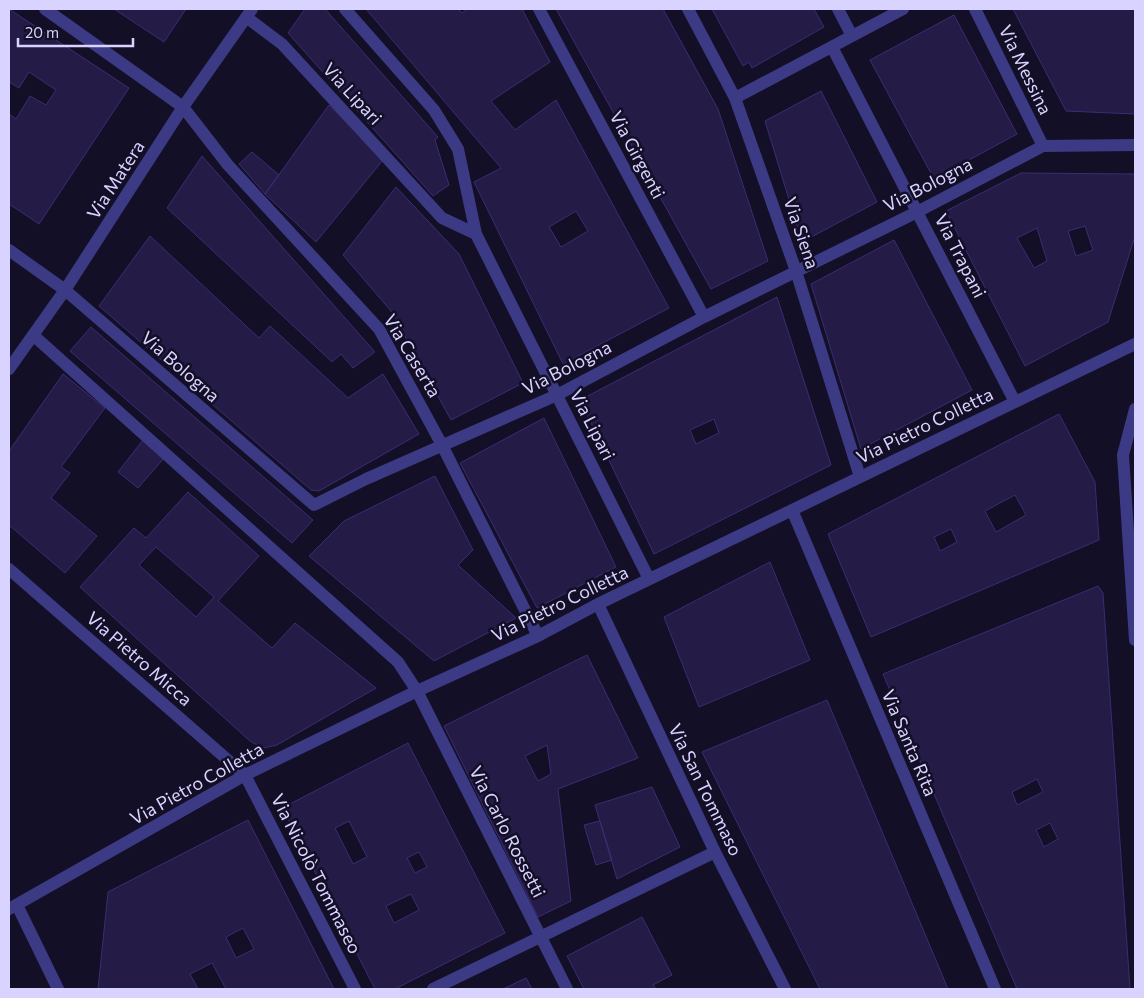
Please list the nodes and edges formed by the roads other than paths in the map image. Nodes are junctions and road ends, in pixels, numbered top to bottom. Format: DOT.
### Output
graph roads {
  1 [pos="45,9"];
  2 [pos="345,9"];
  3 [pos="539,9"];
  4 [pos="688,9"];
  5 [pos="838,9"];
  6 [pos="903,9"];
  7 [pos="975,9"];
  8 [pos="249,13"];
  9 [pos="852,36"];
  10 [pos="832,46"];
  11 [pos="735,98"];
  12 [pos="184,107"];
  13 [pos="1135,145"];
  14 [pos="1043,146"];
  15 [pos="917,212"];
  16 [pos="476,234"];
  17 [pos="9,250"];
  18 [pos="796,271"];
  19 [pos="65,290"];
  20 [pos="704,317"];
  21 [pos="33,335"];
  22 [pos="1135,344"];
  23 [pos="9,369"];
  24 [pos="557,395"];
  25 [pos="1015,402"];
  26 [pos="1135,409"];
  27 [pos="442,445"];
  28 [pos="860,477"];
  29 [pos="792,510"];
  30 [pos="9,569"];
  31 [pos="649,579"];
  32 [pos="598,604"];
  33 [pos="538,636"];
  34 [pos="1135,640"];
  35 [pos="417,691"];
  36 [pos="245,775"];
  37 [pos="715,852"];
  38 [pos="13,907"];
  39 [pos="540,937"];
  40 [pos="58,989"];
  41 [pos="355,989"];
  42 [pos="433,989"];
  43 [pos="566,989"];
  44 [pos="785,989"];
  45 [pos="994,989"];
  1 -- 12 [label="street, Via Caserta"];
  2 -- 16 [label="street, Via Lipari"];
  3 -- 20 [label="street, Via Girgenti"];
  4 -- 11 [label="street, Via Siena"];
  5 -- 9 [label="street"];
  6 -- 9 [label="street"];
  7 -- 14 [label="street, Via Messina"];
  8 -- 12 [label="street, Via Matera"];
  8 -- 16 [label="street, Via Lipari"];
  9 -- 10 [label="street"];
  10 -- 11 [label="street"];
  10 -- 15 [label="street, Via Trapani"];
  11 -- 18 [label="street, Via Siena"];
  12 -- 19 [label="street, Via Matera"];
  12 -- 27 [label="street, Via Caserta"];
  13 -- 14 [label="street, Via Bologna"];
  14 -- 15 [label="street, Via Bologna"];
  15 -- 18 [label="street, Via Bologna"];
  15 -- 25 [label="street, Via Trapani"];
  16 -- 24 [label="street, Via Lipari"];
  17 -- 19 [label="street"];
  18 -- 20 [label="street, Via Bologna"];
  18 -- 28 [label="street, Via Siena"];
  19 -- 21 [label="street, Via Matera"];
  19 -- 27 [label="street, Via Bologna"];
  20 -- 24 [label="street, Via Bologna"];
  21 -- 23 [label="street, Via Matera"];
  21 -- 35 [label="street, Via Carlo Rossetti"];
  22 -- 25 [label="street, Via Pietro Colletta"];
  24 -- 27 [label="street, Via Bologna"];
  24 -- 31 [label="street, Via Lipari"];
  25 -- 28 [label="street, Via Pietro Colletta"];
  26 -- 34 [label="street"];
  27 -- 33 [label="street, Via Caserta"];
  28 -- 29 [label="street, Via Pietro Colletta"];
  29 -- 31 [label="street, Via Pietro Colletta"];
  29 -- 45 [label="street, Via Santa Rita"];
  30 -- 36 [label="street, Via Pietro Micca"];
  31 -- 32 [label="street, Via Pietro Colletta"];
  32 -- 33 [label="street, Via Pietro Colletta"];
  32 -- 37 [label="street, Via San Tommaso"];
  33 -- 35 [label="street, Via Pietro Colletta"];
  35 -- 36 [label="street, Via Pietro Colletta"];
  35 -- 39 [label="street, Via Carlo Rossetti"];
  36 -- 38 [label="street, Via Pietro Colletta"];
  36 -- 41 [label="street, Via Nicolò Tommaseo"];
  37 -- 39 [label="street"];
  37 -- 44 [label="street, Via San Tommaso"];
  38 -- 40 [label="street"];
  39 -- 42 [label="street"];
  39 -- 43 [label="street, Via Carlo Rossetti"];
}
